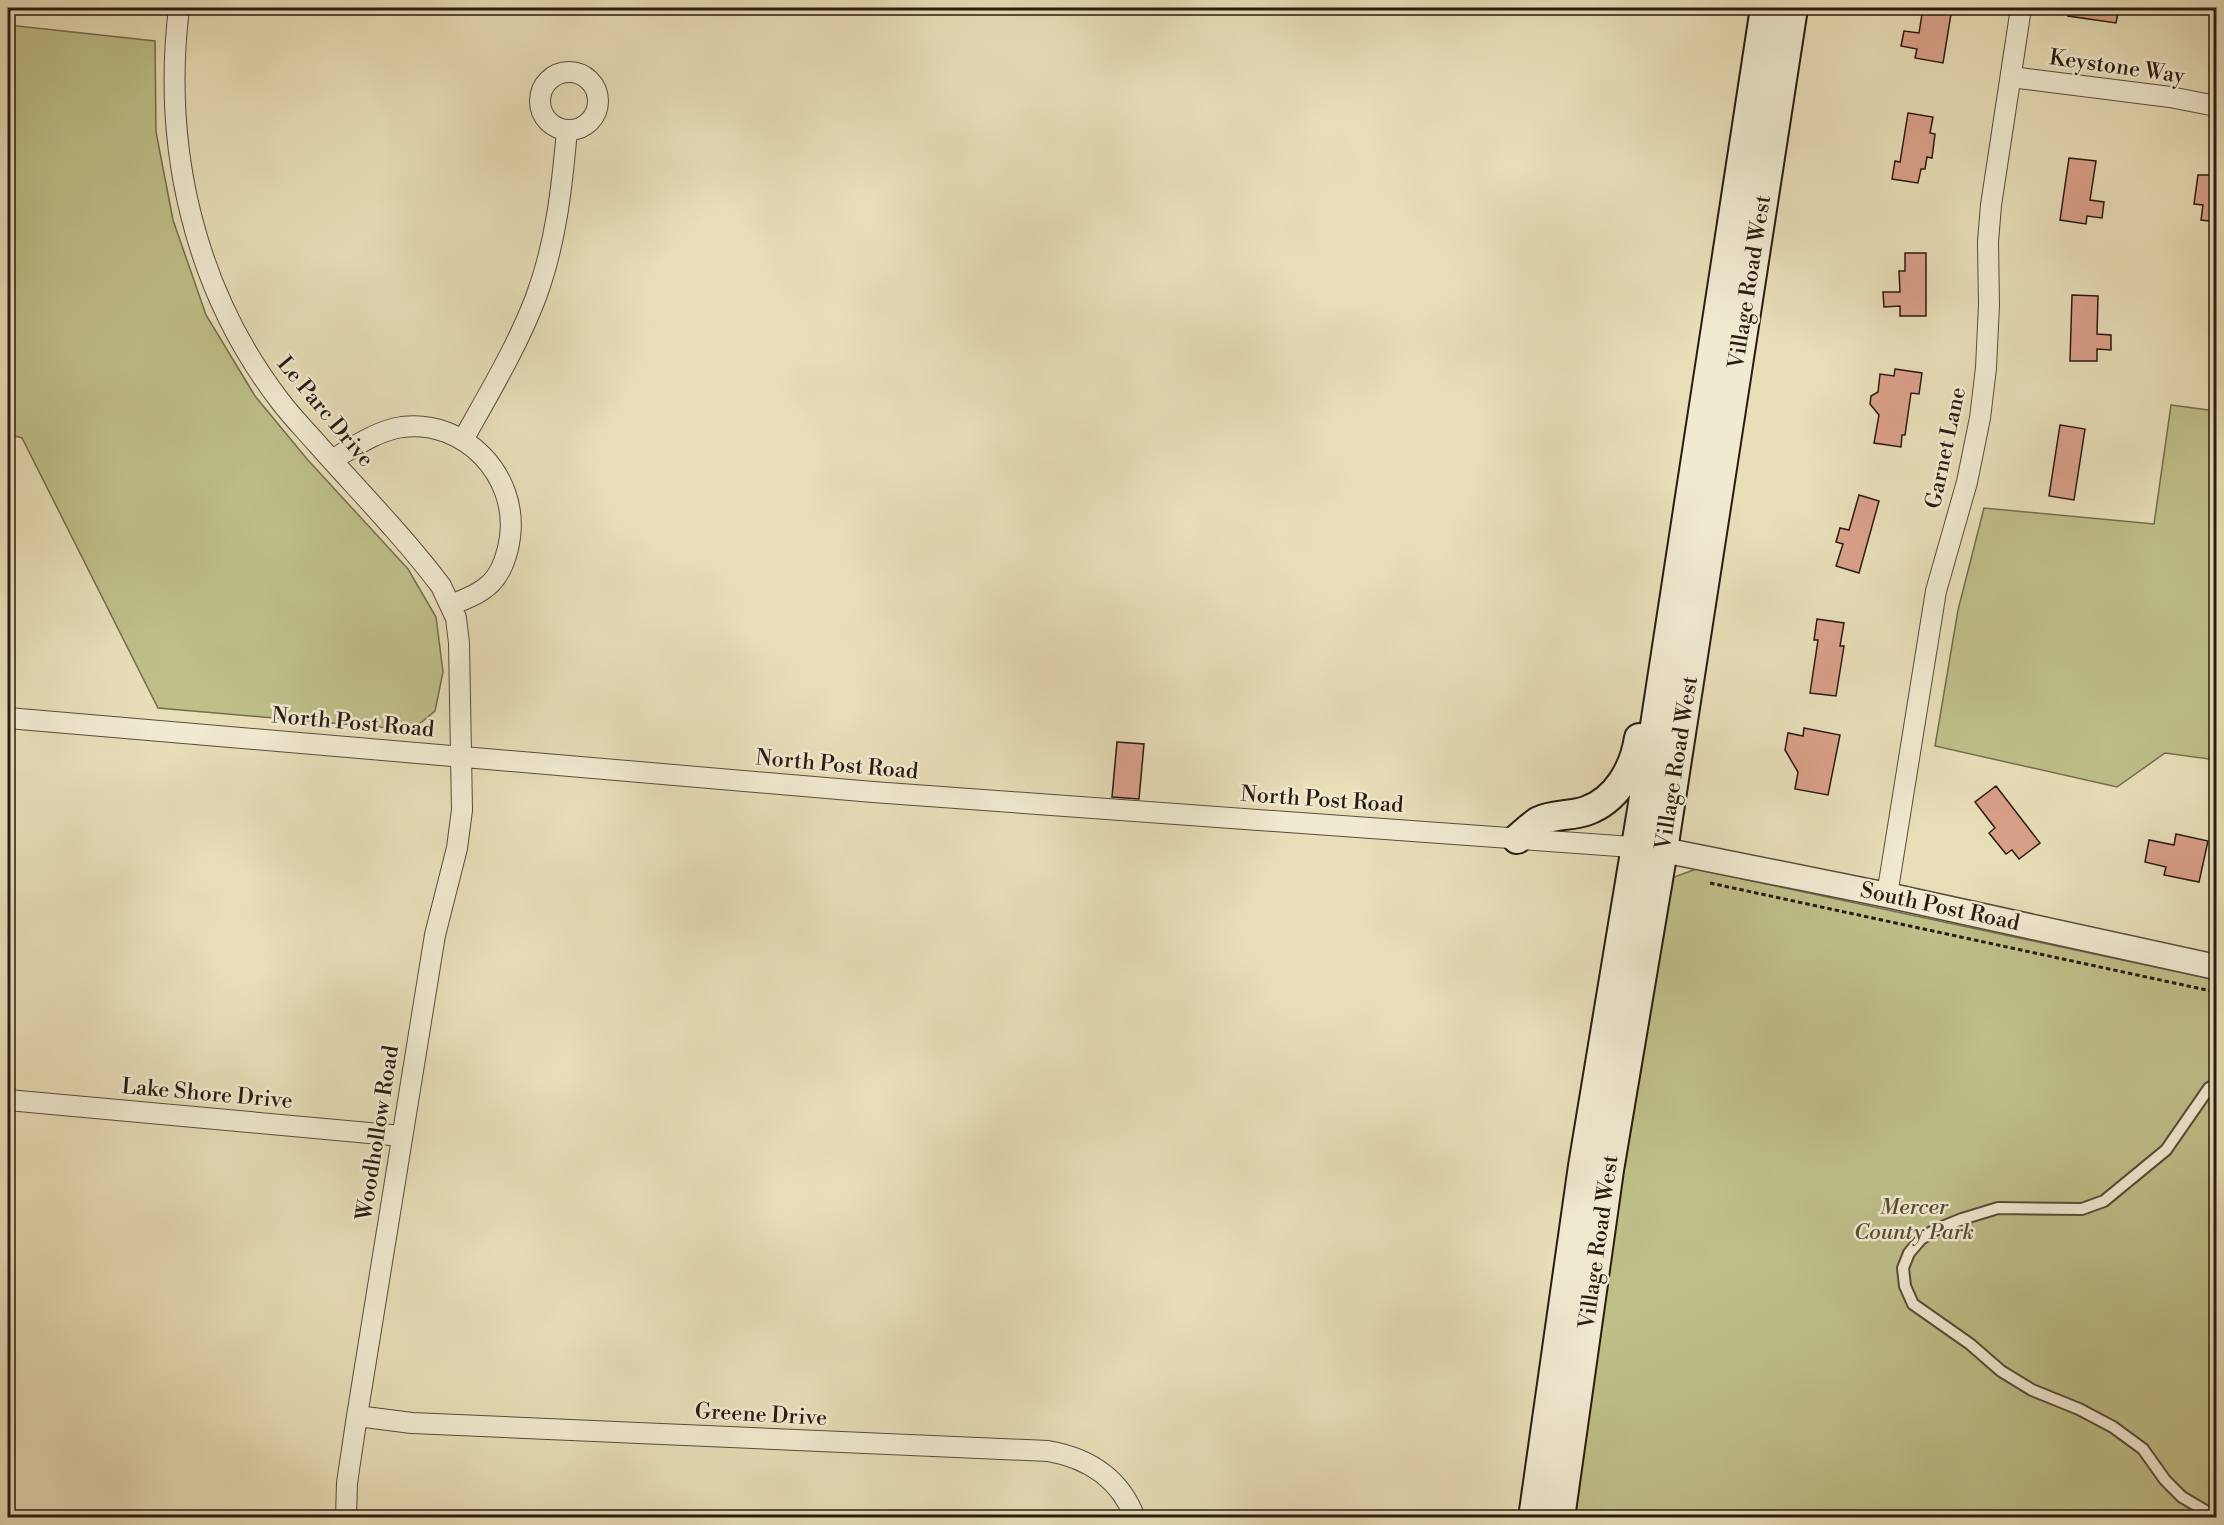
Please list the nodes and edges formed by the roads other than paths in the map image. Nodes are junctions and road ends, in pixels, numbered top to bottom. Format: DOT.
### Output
graph roads {
  1 [pos="179,8"];
  2 [pos="1765,8"];
  3 [pos="1792,8"];
  4 [pos="2021,8"];
  5 [pos="2011,77"];
  6 [pos="2217,106"];
  7 [pos="567,130"];
  8 [pos="1722,292"];
  9 [pos="463,440"];
  10 [pos="332,460"];
  11 [pos="451,605"];
  12 [pos="8,718"];
  13 [pos="462,757"];
  14 [pos="1517,839"];
  15 [pos="1650,848"];
  16 [pos="1887,895"];
  17 [pos="2217,967"];
  18 [pos="2217,1085"];
  19 [pos="8,1100"];
  20 [pos="402,1136"];
  21 [pos="357,1416"];
  22 [pos="2217,1517"];
  23 [pos="346,1518"];
  24 [pos="1135,1518"];
  25 [pos="1533,1518"];
  26 [pos="1560,1518"];
  1 -- 10 [label="street, Le Parc Drive"];
  2 -- 8 [label="main road, Village Road West"];
  3 -- 15 [label="main road, Village Road West"];
  4 -- 5 [label="street, Garnet Lane"];
  5 -- 6 [label="street, Keystone Way"];
  5 -- 16 [label="street, Garnet Lane"];
  7 -- 9 [label="street"];
  8 -- 14 [label="main road"];
  8 -- 15 [label="main road, Village Road West"];
  9 -- 10 [label="street"];
  9 -- 11 [label="street"];
  10 -- 11 [label="street, Le Parc Drive"];
  11 -- 13 [label="street, Le Parc Drive"];
  12 -- 13 [label="street, North Post Road"];
  13 -- 14 [label="street, North Post Road"];
  13 -- 20 [label="street, Woodhollow Road"];
  14 -- 15 [label="street, North Post Road"];
  15 -- 16 [label="street, South Post Road"];
  15 -- 25 [label="main road, Village Road West"];
  15 -- 26 [label="main road, Village Road West"];
  16 -- 17 [label="street, South Post Road"];
  18 -- 22 [label="lane"];
  19 -- 20 [label="street, Lake Shore Drive"];
  20 -- 21 [label="street, Woodhollow Road"];
  21 -- 23 [label="street, Woodhollow Road"];
  21 -- 24 [label="street, Greene Drive"];
}
